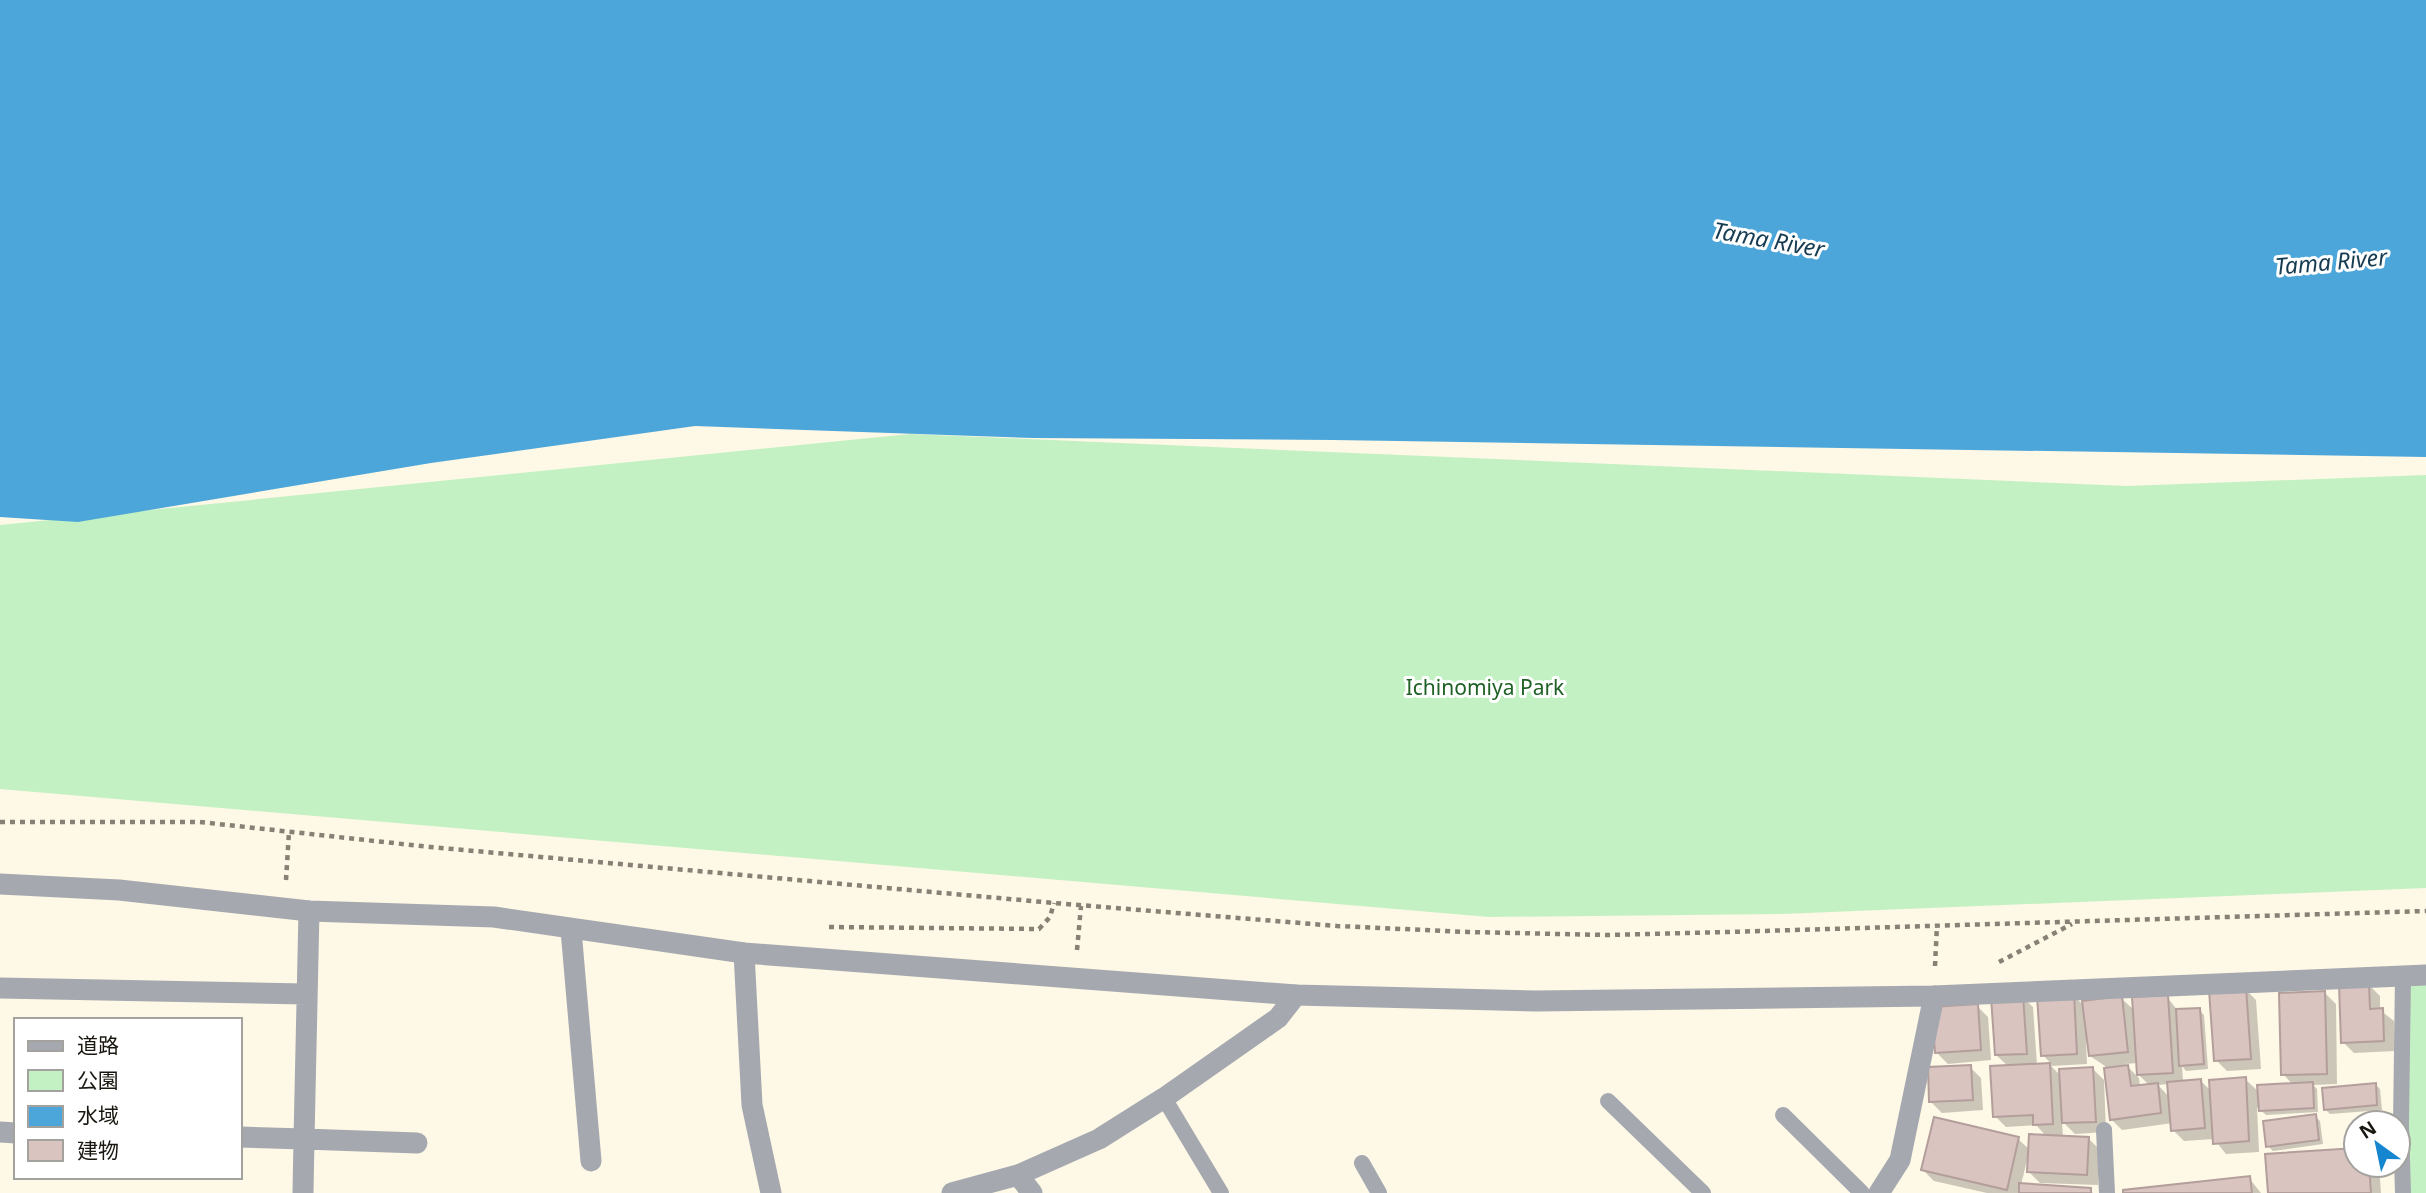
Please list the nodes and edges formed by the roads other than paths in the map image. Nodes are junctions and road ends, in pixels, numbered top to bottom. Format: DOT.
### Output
graph roads {
  1 [pos="0,884"];
  2 [pos="309,911"];
  3 [pos="570,930"];
  4 [pos="744,953"];
  5 [pos="2426,975"];
  6 [pos="2403,976"];
  7 [pos="0,988"];
  8 [pos="305,995"];
  9 [pos="1296,995"];
  10 [pos="1934,996"];
  11 [pos="1164,1098"];
  12 [pos="1608,1101"];
  13 [pos="1783,1115"];
  14 [pos="2104,1130"];
  15 [pos="242,1138"];
  16 [pos="304,1139"];
  17 [pos="417,1143"];
  18 [pos="591,1161"];
  19 [pos="1362,1163"];
  20 [pos="1018,1175"];
  21 [pos="303,1193"];
  22 [pos="771,1193"];
  23 [pos="952,1193"];
  24 [pos="1032,1193"];
  25 [pos="1222,1193"];
  26 [pos="1379,1193"];
  27 [pos="1703,1193"];
  28 [pos="1861,1193"];
  29 [pos="1879,1193"];
  30 [pos="2106,1193"];
  31 [pos="2403,1193"];
  1 -- 2 [label="street"];
  2 -- 3 [label="street"];
  2 -- 8 [label="street"];
  3 -- 4 [label="street"];
  3 -- 18 [label="street"];
  4 -- 9 [label="street"];
  4 -- 22 [label="street"];
  5 -- 6 [label="street"];
  6 -- 10 [label="street"];
  6 -- 31 [label="lane"];
  7 -- 8 [label="street"];
  8 -- 16 [label="street"];
  9 -- 10 [label="street"];
  9 -- 11 [label="street"];
  10 -- 29 [label="street"];
  11 -- 20 [label="street"];
  11 -- 25 [label="lane"];
  12 -- 27 [label="lane"];
  13 -- 28 [label="lane"];
  14 -- 30 [label="lane"];
  15 -- 16 [label="street"];
  16 -- 17 [label="street"];
  16 -- 21 [label="street"];
  19 -- 26 [label="lane"];
  20 -- 23 [label="street"];
  20 -- 24 [label="street"];
}
